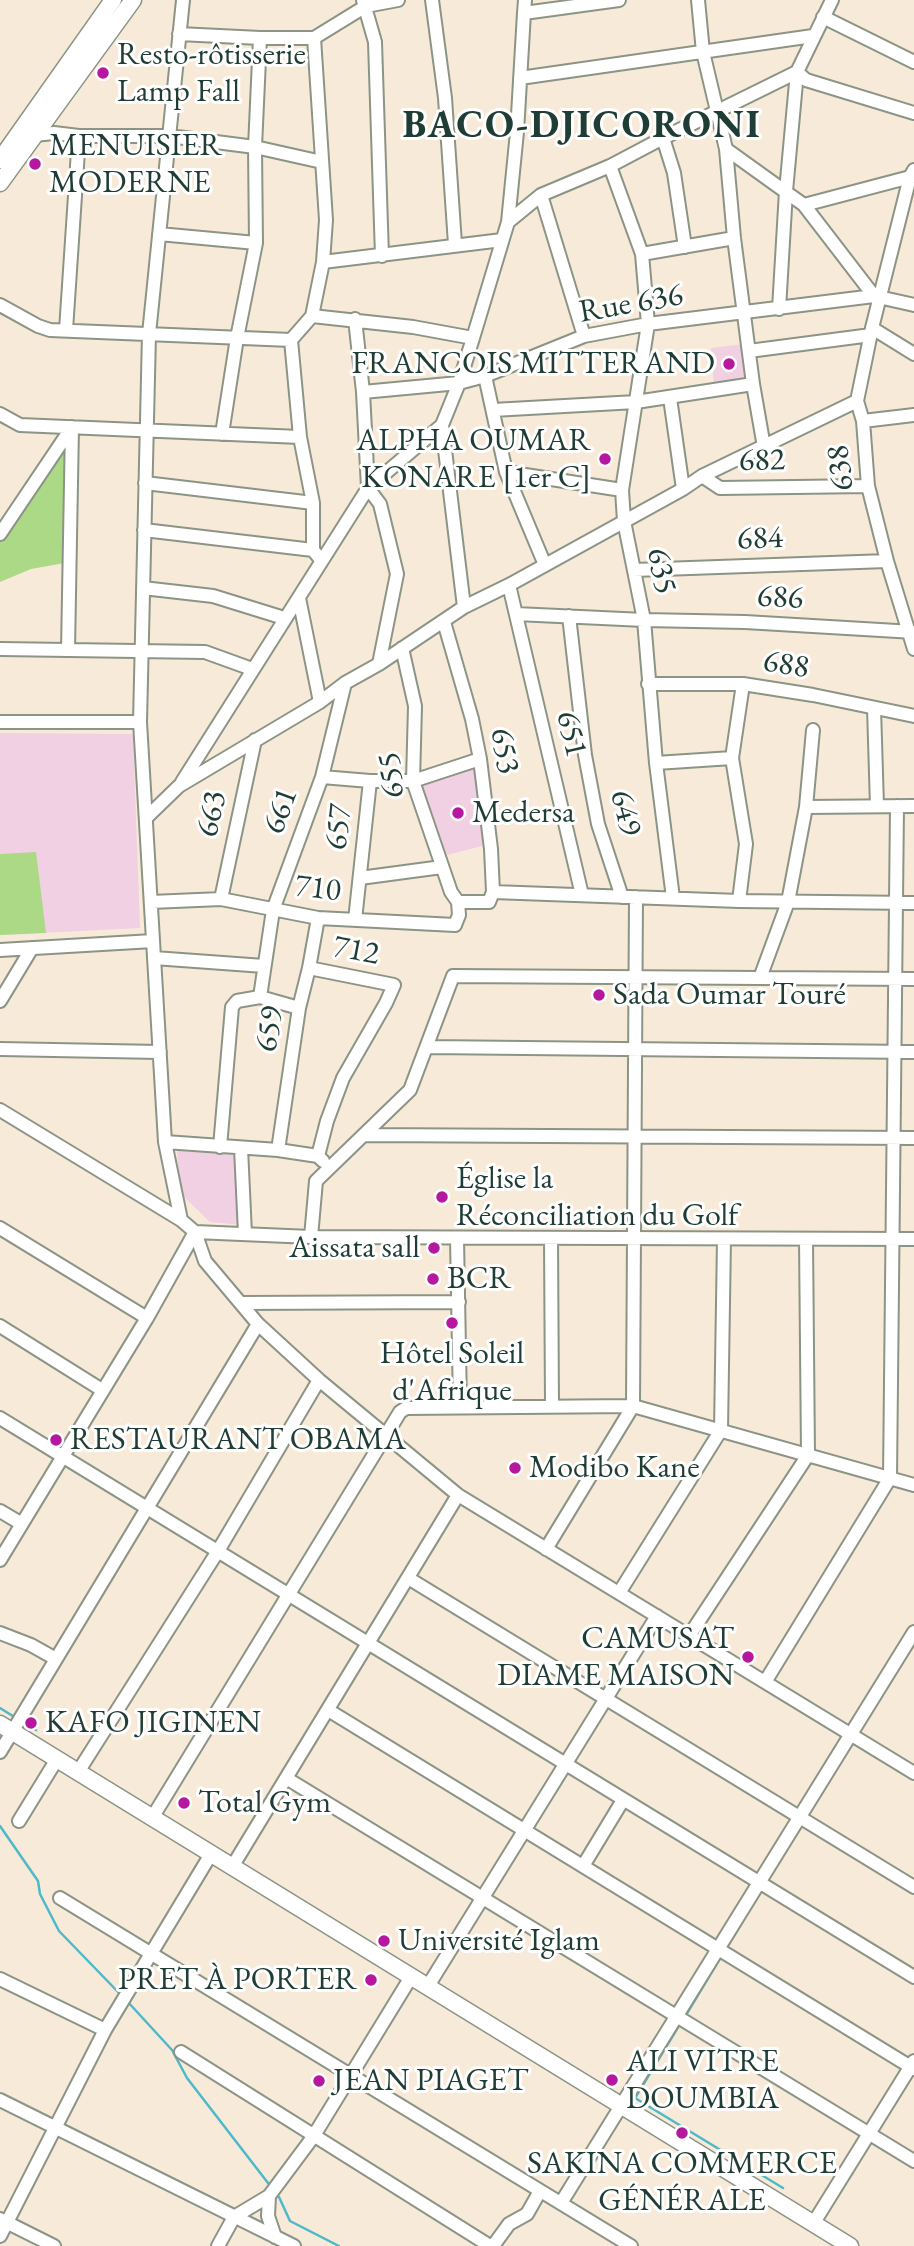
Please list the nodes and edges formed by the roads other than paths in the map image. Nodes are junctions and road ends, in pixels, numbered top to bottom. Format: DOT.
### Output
graph roads {
  1 [pos="113,0"];
  2 [pos="133,0"];
  3 [pos="183,0"];
  4 [pos="398,0"];
  5 [pos="432,0"];
  6 [pos="619,0"];
  7 [pos="698,0"];
  8 [pos="832,0"];
  9 [pos="365,3"];
  10 [pos="524,6"];
  11 [pos="823,17"];
  12 [pos="179,34"];
  13 [pos="813,36"];
  14 [pos="260,38"];
  15 [pos="314,38"];
  16 [pos="704,52"];
  17 [pos="914,62"];
  18 [pos="797,72"];
  19 [pos="520,78"];
  20 [pos="717,112"];
  21 [pos="914,113"];
  22 [pos="34,135"];
  23 [pos="79,136"];
  24 [pos="169,136"];
  25 [pos="663,138"];
  26 [pos="255,147"];
  27 [pos="726,149"];
  28 [pos="0,160"];
  29 [pos="322,162"];
  30 [pos="610,166"];
  31 [pos="913,174"];
  32 [pos="0,183"];
  33 [pos="786,191"];
  34 [pos="541,195"];
  35 [pos="804,205"];
  36 [pos="908,216"];
  37 [pos="508,222"];
  38 [pos="159,234"];
  39 [pos="734,238"];
  40 [pos="502,240"];
  41 [pos="256,243"];
  42 [pos="455,244"];
  43 [pos="685,247"];
  44 [pos="642,254"];
  45 [pos="382,256"];
  46 [pos="323,262"];
  47 [pos="877,297"];
  48 [pos="0,304"];
  49 [pos="914,305"];
  50 [pos="779,309"];
  51 [pos="744,313"];
  52 [pos="312,316"];
  53 [pos="355,319"];
  54 [pos="648,324"];
  55 [pos="66,330"];
  56 [pos="871,332"];
  57 [pos="149,334"];
  58 [pos="584,336"];
  59 [pos="237,338"];
  60 [pos="473,338"];
  61 [pos="291,340"];
  62 [pos="749,351"];
  63 [pos="914,354"];
  64 [pos="485,376"];
  65 [pos="459,383"];
  66 [pos="753,384"];
  67 [pos="363,392"];
  68 [pos="670,398"];
  69 [pos="857,401"];
  70 [pos="636,402"];
  71 [pos="492,410"];
  72 [pos="0,414"];
  73 [pos="914,415"];
  74 [pos="863,421"];
  75 [pos="442,425"];
  76 [pos="72,427"];
  77 [pos="147,430"];
  78 [pos="222,434"];
  79 [pos="300,437"];
  80 [pos="764,447"];
  81 [pos="506,472"];
  82 [pos="702,476"];
  83 [pos="145,483"];
  84 [pos="868,486"];
  85 [pos="368,488"];
  86 [pos="684,489"];
  87 [pos="622,490"];
  88 [pos="313,503"];
  89 [pos="624,521"];
  90 [pos="144,530"];
  91 [pos="0,534"];
  92 [pos="317,555"];
  93 [pos="887,561"];
  94 [pos="545,565"];
  95 [pos="634,569"];
  96 [pos="509,585"];
  97 [pos="143,588"];
  98 [pos="299,598"];
  99 [pos="464,607"];
  100 [pos="516,614"];
  101 [pos="569,616"];
  102 [pos="284,618"];
  103 [pos="643,620"];
  104 [pos="444,622"];
  105 [pos="911,632"];
  106 [pos="402,648"];
  107 [pos="0,649"];
  108 [pos="914,649"];
  109 [pos="68,650"];
  110 [pos="142,651"];
  111 [pos="379,664"];
  112 [pos="252,669"];
  113 [pos="345,683"];
  114 [pos="648,684"];
  115 [pos="743,684"];
  116 [pos="320,702"];
  117 [pos="874,708"];
  118 [pos="914,716"];
  119 [pos="140,722"];
  120 [pos="0,723"];
  121 [pos="813,730"];
  122 [pos="255,740"];
  123 [pos="733,758"];
  124 [pos="480,759"];
  125 [pos="656,763"];
  126 [pos="321,777"];
  127 [pos="370,781"];
  128 [pos="412,781"];
  129 [pos="180,786"];
  130 [pos="877,806"];
  131 [pos="897,806"];
  132 [pos="914,806"];
  133 [pos="806,807"];
  134 [pos="146,818"];
  135 [pos="442,867"];
  136 [pos="360,878"];
  137 [pos="493,892"];
  138 [pos="582,895"];
  139 [pos="455,897"];
  140 [pos="622,897"];
  141 [pos="636,897"];
  142 [pos="674,898"];
  143 [pos="221,899"];
  144 [pos="739,901"];
  145 [pos="151,902"];
  146 [pos="788,902"];
  147 [pos="896,903"];
  148 [pos="914,903"];
  149 [pos="273,910"];
  150 [pos="318,918"];
  151 [pos="355,920"];
  152 [pos="153,941"];
  153 [pos="32,948"];
  154 [pos="0,950"];
  155 [pos="154,958"];
  156 [pos="264,966"];
  157 [pos="309,968"];
  158 [pos="636,977"];
  159 [pos="760,978"];
  160 [pos="896,979"];
  161 [pos="914,979"];
  162 [pos="260,997"];
  163 [pos="0,1002"];
  164 [pos="299,1008"];
  165 [pos="427,1047"];
  166 [pos="0,1048"];
  167 [pos="636,1049"];
  168 [pos="160,1052"];
  169 [pos="895,1052"];
  170 [pos="914,1052"];
  171 [pos="0,1110"];
  172 [pos="364,1135"];
  173 [pos="635,1136"];
  174 [pos="894,1138"];
  175 [pos="914,1138"];
  176 [pos="165,1142"];
  177 [pos="220,1147"];
  178 [pos="241,1148"];
  179 [pos="278,1150"];
  180 [pos="318,1156"];
  181 [pos="330,1168"];
  182 [pos="181,1220"];
  183 [pos="0,1228"];
  184 [pos="195,1232"];
  185 [pos="245,1234"];
  186 [pos="311,1237"];
  187 [pos="457,1238"];
  188 [pos="551,1238"];
  189 [pos="635,1238"];
  190 [pos="724,1239"];
  191 [pos="806,1239"];
  192 [pos="892,1239"];
  193 [pos="914,1239"];
  194 [pos="459,1302"];
  195 [pos="241,1303"];
  196 [pos="147,1318"];
  197 [pos="258,1324"];
  198 [pos="0,1326"];
  199 [pos="319,1380"];
  200 [pos="102,1390"];
  201 [pos="552,1405"];
  202 [pos="460,1406"];
  203 [pos="633,1406"];
  204 [pos="0,1418"];
  205 [pos="721,1430"];
  206 [pos="386,1435"];
  207 [pos="808,1455"];
  208 [pos="63,1457"];
  209 [pos="890,1478"];
  210 [pos="914,1485"];
  211 [pos="458,1495"];
  212 [pos="147,1508"];
  213 [pos="0,1511"];
  214 [pos="22,1524"];
  215 [pos="545,1549"];
  216 [pos="218,1551"];
  217 [pos="0,1560"];
  218 [pos="408,1578"];
  219 [pos="619,1593"];
  220 [pos="288,1595"];
  221 [pos="657,1616"];
  222 [pos="914,1632"];
  223 [pos="0,1633"];
  224 [pos="689,1636"];
  225 [pos="368,1643"];
  226 [pos="56,1660"];
  227 [pos="765,1682"];
  228 [pos="606,1699"];
  229 [pos="328,1710"];
  230 [pos="6,1728"];
  231 [pos="851,1735"];
  232 [pos="0,1752"];
  233 [pos="57,1759"];
  234 [pos="565,1764"];
  235 [pos="78,1772"];
  236 [pos="914,1773"];
  237 [pos="286,1778"];
  238 [pos="623,1800"];
  239 [pos="800,1817"];
  240 [pos="152,1818"];
  241 [pos="19,1821"];
  242 [pos="525,1830"];
  243 [pos="211,1854"];
  244 [pos="583,1866"];
  245 [pos="232,1867"];
  246 [pos="759,1883"];
  247 [pos="914,1887"];
  248 [pos="60,1898"];
  249 [pos="483,1898"];
  250 [pos="718,1949"];
  251 [pos="151,1953"];
  252 [pos="411,1977"];
  253 [pos="914,1978"];
  254 [pos="0,1979"];
  255 [pos="428,1986"];
  256 [pos="677,2016"];
  257 [pos="104,2030"];
  258 [pos="181,2052"];
  259 [pos="913,2065"];
  260 [pos="351,2075"];
  261 [pos="0,2101"];
  262 [pos="621,2106"];
  263 [pos="55,2128"];
  264 [pos="869,2134"];
  265 [pos="313,2137"];
  266 [pos="914,2161"];
  267 [pos="540,2190"];
  268 [pos="269,2196"];
  269 [pos="561,2203"];
  270 [pos="234,2217"];
  271 [pos="4,2221"];
  272 [pos="813,2224"];
  273 [pos="0,2236"];
  274 [pos="275,2237"];
  275 [pos="615,2242"];
  276 [pos="840,2243"];
  277 [pos="54,2246"];
  278 [pos="218,2246"];
  279 [pos="294,2246"];
  280 [pos="491,2246"];
  281 [pos="631,2246"];
  1 -- 28 [label="main road"];
  2 -- 22 [label="main road"];
  3 -- 12 [label="street"];
  4 -- 9 [label="street"];
  5 -- 42 [label="street"];
  6 -- 10 [label="street"];
  7 -- 16 [label="street"];
  8 -- 11 [label="street"];
  9 -- 15 [label="street"];
  9 -- 45 [label="street"];
  10 -- 19 [label="street"];
  11 -- 13 [label="street"];
  11 -- 17 [label="street"];
  12 -- 14 [label="street"];
  12 -- 24 [label="street"];
  13 -- 16 [label="street"];
  13 -- 18 [label="street"];
  14 -- 15 [label="street"];
  14 -- 26 [label="street"];
  15 -- 29 [label="street"];
  16 -- 19 [label="street"];
  16 -- 20 [label="street"];
  18 -- 20 [label="street"];
  18 -- 21 [label="street"];
  18 -- 33 [label="street"];
  19 -- 37 [label="street"];
  20 -- 25 [label="street"];
  20 -- 27 [label="street"];
  22 -- 23 [label="street"];
  22 -- 32 [label="main road"];
  23 -- 24 [label="street"];
  23 -- 55 [label="street"];
  24 -- 26 [label="street"];
  24 -- 38 [label="street"];
  25 -- 30 [label="street"];
  25 -- 43 [label="street"];
  26 -- 29 [label="street"];
  26 -- 41 [label="street"];
  27 -- 33 [label="street"];
  27 -- 39 [label="street"];
  29 -- 46 [label="street"];
  30 -- 34 [label="street"];
  30 -- 44 [label="street, 635"];
  31 -- 35 [label="street"];
  31 -- 36 [label="street"];
  33 -- 35 [label="street"];
  33 -- 50 [label="street"];
  34 -- 37 [label="street"];
  34 -- 58 [label="street"];
  35 -- 47 [label="street"];
  36 -- 47 [label="street"];
  37 -- 40 [label="street"];
  38 -- 41 [label="street"];
  38 -- 57 [label="street"];
  39 -- 43 [label="street"];
  39 -- 51 [label="street"];
  40 -- 42 [label="street"];
  40 -- 60 [label="street"];
  41 -- 59 [label="street"];
  42 -- 45 [label="street"];
  43 -- 44 [label="street"];
  44 -- 54 [label="street, 635"];
  45 -- 46 [label="street"];
  46 -- 52 [label="street"];
  47 -- 49 [label="street, Rue 636"];
  47 -- 50 [label="street, Rue 636"];
  47 -- 56 [label="street"];
  48 -- 55 [label="street"];
  50 -- 51 [label="street, Rue 636"];
  51 -- 54 [label="street, Rue 636"];
  51 -- 62 [label="street"];
  52 -- 53 [label="street"];
  52 -- 61 [label="street"];
  53 -- 60 [label="street"];
  53 -- 67 [label="street"];
  54 -- 58 [label="street, Rue 636"];
  54 -- 70 [label="street, 635"];
  55 -- 57 [label="street"];
  56 -- 62 [label="street"];
  56 -- 63 [label="street"];
  56 -- 69 [label="street"];
  57 -- 59 [label="street"];
  57 -- 77 [label="street"];
  58 -- 64 [label="street, Rue 636"];
  59 -- 61 [label="street"];
  59 -- 78 [label="street"];
  60 -- 65 [label="street"];
  61 -- 79 [label="street"];
  62 -- 66 [label="street"];
  64 -- 65 [label="street, Rue 636"];
  64 -- 71 [label="street"];
  65 -- 67 [label="street, Rue 636"];
  65 -- 75 [label="street"];
  66 -- 68 [label="street"];
  66 -- 80 [label="street"];
  67 -- 85 [label="street"];
  68 -- 70 [label="street"];
  68 -- 86 [label="street"];
  69 -- 74 [label="street, 638"];
  69 -- 80 [label="street"];
  70 -- 71 [label="street"];
  70 -- 87 [label="street, 635"];
  71 -- 81 [label="street"];
  72 -- 76 [label="street"];
  73 -- 74 [label="street"];
  74 -- 84 [label="street, 638"];
  75 -- 85 [label="street"];
  75 -- 99 [label="street"];
  76 -- 77 [label="street"];
  76 -- 91 [label="street"];
  76 -- 109 [label="street"];
  77 -- 78 [label="street"];
  77 -- 83 [label="street"];
  78 -- 79 [label="street"];
  79 -- 88 [label="street"];
  80 -- 82 [label="street"];
  81 -- 87 [label="street"];
  81 -- 94 [label="street"];
  82 -- 84 [label="street, 682"];
  82 -- 86 [label="street"];
  83 -- 88 [label="street"];
  83 -- 90 [label="street"];
  84 -- 93 [label="street, 638"];
  85 -- 92 [label="street"];
  85 -- 111 [label="street"];
  86 -- 89 [label="street"];
  87 -- 89 [label="street, 635"];
  88 -- 92 [label="street"];
  89 -- 94 [label="street"];
  89 -- 95 [label="street, 635"];
  90 -- 92 [label="street"];
  90 -- 97 [label="street"];
  92 -- 98 [label="street"];
  93 -- 95 [label="street, 684"];
  93 -- 105 [label="street, 638"];
  94 -- 96 [label="street"];
  95 -- 103 [label="street, 635"];
  96 -- 99 [label="street"];
  96 -- 100 [label="street, 651"];
  97 -- 102 [label="street"];
  97 -- 110 [label="street"];
  98 -- 102 [label="street"];
  98 -- 116 [label="street"];
  99 -- 104 [label="street"];
  100 -- 101 [label="street, 686"];
  100 -- 138 [label="street, 651"];
  101 -- 103 [label="street, 686"];
  101 -- 140 [label="street, 649"];
  102 -- 112 [label="street"];
  103 -- 105 [label="street, 686"];
  103 -- 114 [label="street, 635"];
  104 -- 106 [label="street"];
  104 -- 124 [label="street, 653"];
  105 -- 108 [label="street, 638"];
  106 -- 111 [label="street"];
  106 -- 128 [label="street, 655"];
  107 -- 109 [label="street"];
  109 -- 110 [label="street"];
  110 -- 112 [label="street"];
  110 -- 119 [label="street"];
  111 -- 113 [label="street"];
  112 -- 129 [label="street"];
  113 -- 116 [label="street"];
  113 -- 126 [label="street, 661"];
  114 -- 115 [label="street, 688"];
  114 -- 125 [label="street, 635"];
  115 -- 117 [label="street, 688"];
  115 -- 123 [label="street"];
  116 -- 122 [label="street"];
  117 -- 118 [label="street, 688"];
  117 -- 130 [label="street"];
  119 -- 120 [label="street"];
  119 -- 134 [label="street"];
  121 -- 133 [label="street"];
  122 -- 129 [label="street"];
  122 -- 143 [label="street, 663"];
  123 -- 125 [label="street"];
  123 -- 144 [label="street"];
  124 -- 128 [label="street"];
  124 -- 137 [label="street, 653"];
  125 -- 142 [label="street, 635"];
  126 -- 127 [label="street"];
  126 -- 149 [label="street, 661"];
  127 -- 128 [label="street"];
  127 -- 136 [label="street, 657"];
  128 -- 135 [label="street, 655"];
  129 -- 134 [label="street"];
  130 -- 131 [label="street"];
  130 -- 133 [label="street"];
  131 -- 132 [label="street"];
  131 -- 147 [label="street"];
  133 -- 146 [label="street"];
  134 -- 145 [label="street"];
  135 -- 136 [label="street"];
  135 -- 139 [label="street, 655"];
  136 -- 151 [label="street, 657"];
  137 -- 138 [label="street"];
  137 -- 139 [label="street"];
  138 -- 140 [label="street"];
  139 -- 151 [label="street, 710"];
  140 -- 141 [label="street"];
  141 -- 142 [label="street"];
  141 -- 158 [label="street"];
  142 -- 144 [label="street"];
  143 -- 145 [label="street, 710"];
  143 -- 149 [label="street, 710"];
  144 -- 146 [label="street"];
  145 -- 152 [label="street"];
  146 -- 147 [label="street"];
  146 -- 159 [label="street"];
  147 -- 148 [label="street"];
  147 -- 160 [label="street"];
  149 -- 150 [label="street, 710"];
  149 -- 156 [label="street, 661"];
  150 -- 151 [label="street, 710"];
  150 -- 157 [label="street, 659"];
  152 -- 153 [label="street"];
  152 -- 155 [label="street"];
  153 -- 154 [label="street"];
  153 -- 163 [label="street"];
  155 -- 156 [label="street"];
  155 -- 168 [label="street"];
  156 -- 162 [label="street, 661"];
  157 -- 164 [label="street, 659"];
  157 -- 180 [label="street, 712"];
  158 -- 159 [label="street"];
  158 -- 165 [label="street"];
  158 -- 167 [label="street"];
  159 -- 160 [label="street"];
  160 -- 161 [label="street"];
  160 -- 169 [label="street"];
  162 -- 164 [label="street"];
  162 -- 177 [label="street"];
  164 -- 179 [label="street, 659"];
  165 -- 167 [label="street"];
  165 -- 172 [label="street"];
  166 -- 168 [label="street"];
  167 -- 169 [label="street"];
  167 -- 173 [label="street"];
  168 -- 176 [label="street"];
  169 -- 170 [label="street"];
  169 -- 174 [label="street"];
  171 -- 182 [label="street"];
  172 -- 173 [label="street"];
  172 -- 181 [label="street"];
  173 -- 174 [label="street"];
  173 -- 189 [label="street"];
  174 -- 175 [label="street"];
  174 -- 192 [label="street"];
  176 -- 177 [label="street"];
  176 -- 182 [label="street"];
  177 -- 178 [label="street"];
  178 -- 179 [label="street"];
  178 -- 185 [label="street"];
  179 -- 180 [label="street"];
  180 -- 181 [label="street"];
  181 -- 186 [label="street"];
  182 -- 184 [label="street"];
  183 -- 196 [label="street"];
  184 -- 185 [label="street"];
  184 -- 195 [label="street"];
  184 -- 196 [label="street"];
  185 -- 186 [label="street"];
  186 -- 187 [label="street"];
  187 -- 188 [label="street"];
  187 -- 194 [label="street"];
  188 -- 189 [label="street"];
  188 -- 201 [label="street"];
  189 -- 190 [label="street"];
  189 -- 203 [label="street"];
  190 -- 191 [label="street"];
  190 -- 205 [label="street"];
  191 -- 192 [label="street"];
  191 -- 207 [label="street"];
  192 -- 193 [label="street"];
  192 -- 209 [label="street"];
  194 -- 195 [label="street"];
  194 -- 202 [label="street"];
  195 -- 197 [label="street"];
  196 -- 200 [label="street"];
  197 -- 199 [label="street"];
  197 -- 212 [label="street"];
  198 -- 200 [label="street"];
  199 -- 206 [label="street"];
  199 -- 216 [label="street"];
  200 -- 208 [label="street"];
  201 -- 202 [label="street"];
  201 -- 203 [label="street"];
  202 -- 206 [label="street"];
  203 -- 205 [label="street"];
  203 -- 215 [label="street"];
  204 -- 208 [label="street"];
  205 -- 207 [label="street"];
  205 -- 219 [label="street"];
  206 -- 211 [label="street"];
  206 -- 220 [label="street"];
  207 -- 209 [label="street"];
  207 -- 224 [label="street"];
  208 -- 212 [label="street"];
  208 -- 214 [label="street"];
  209 -- 210 [label="street"];
  209 -- 227 [label="street"];
  211 -- 215 [label="street"];
  211 -- 218 [label="street"];
  212 -- 216 [label="street"];
  212 -- 226 [label="street"];
  213 -- 214 [label="street"];
  214 -- 217 [label="street"];
  215 -- 219 [label="street"];
  216 -- 220 [label="street"];
  216 -- 235 [label="street"];
  218 -- 225 [label="street"];
  218 -- 228 [label="street"];
  219 -- 221 [label="street"];
  220 -- 225 [label="street"];
  220 -- 240 [label="street"];
  221 -- 224 [label="street"];
  221 -- 228 [label="street"];
  222 -- 231 [label="street"];
  223 -- 226 [label="street"];
  224 -- 227 [label="street"];
  225 -- 229 [label="street"];
  225 -- 234 [label="street"];
  226 -- 230 [label="street"];
  227 -- 231 [label="street"];
  228 -- 234 [label="street"];
  228 -- 239 [label="street"];
  229 -- 237 [label="street"];
  229 -- 242 [label="street"];
  230 -- 232 [label="street"];
  230 -- 233 [label="main road"];
  231 -- 236 [label="street"];
  231 -- 239 [label="street"];
  233 -- 235 [label="main road"];
  233 -- 241 [label="street"];
  234 -- 238 [label="street"];
  234 -- 242 [label="street"];
  235 -- 240 [label="main road"];
  237 -- 245 [label="street"];
  237 -- 249 [label="street"];
  238 -- 244 [label="street"];
  238 -- 246 [label="street"];
  239 -- 246 [label="street"];
  239 -- 247 [label="street"];
  240 -- 243 [label="main road"];
  242 -- 244 [label="street"];
  242 -- 249 [label="street"];
  243 -- 245 [label="main road"];
  243 -- 251 [label="street"];
  244 -- 250 [label="street"];
  245 -- 252 [label="main road"];
  246 -- 250 [label="street"];
  246 -- 253 [label="street"];
  248 -- 251 [label="street"];
  249 -- 255 [label="street"];
  249 -- 256 [label="street"];
  250 -- 256 [label="street"];
  250 -- 259 [label="street"];
  251 -- 257 [label="street"];
  251 -- 260 [label="street"];
  252 -- 255 [label="main road"];
  252 -- 260 [label="street"];
  254 -- 257 [label="street"];
  255 -- 262 [label="main road"];
  256 -- 262 [label="street"];
  256 -- 264 [label="street"];
  257 -- 263 [label="street"];
  258 -- 265 [label="street"];
  259 -- 264 [label="street"];
  260 -- 265 [label="street"];
  260 -- 267 [label="street"];
  261 -- 263 [label="street"];
  262 -- 269 [label="street"];
  262 -- 272 [label="main road"];
  263 -- 270 [label="street"];
  263 -- 271 [label="street"];
  264 -- 266 [label="street"];
  264 -- 272 [label="street"];
  265 -- 268 [label="street"];
  265 -- 280 [label="street"];
  267 -- 269 [label="street"];
  267 -- 280 [label="street"];
  268 -- 270 [label="street"];
  268 -- 274 [label="street"];
  269 -- 275 [label="street"];
  270 -- 274 [label="street"];
  270 -- 278 [label="street"];
  271 -- 273 [label="street"];
  271 -- 277 [label="street"];
  272 -- 276 [label="main road"];
  274 -- 279 [label="street"];
  275 -- 281 [label="street"];
}
